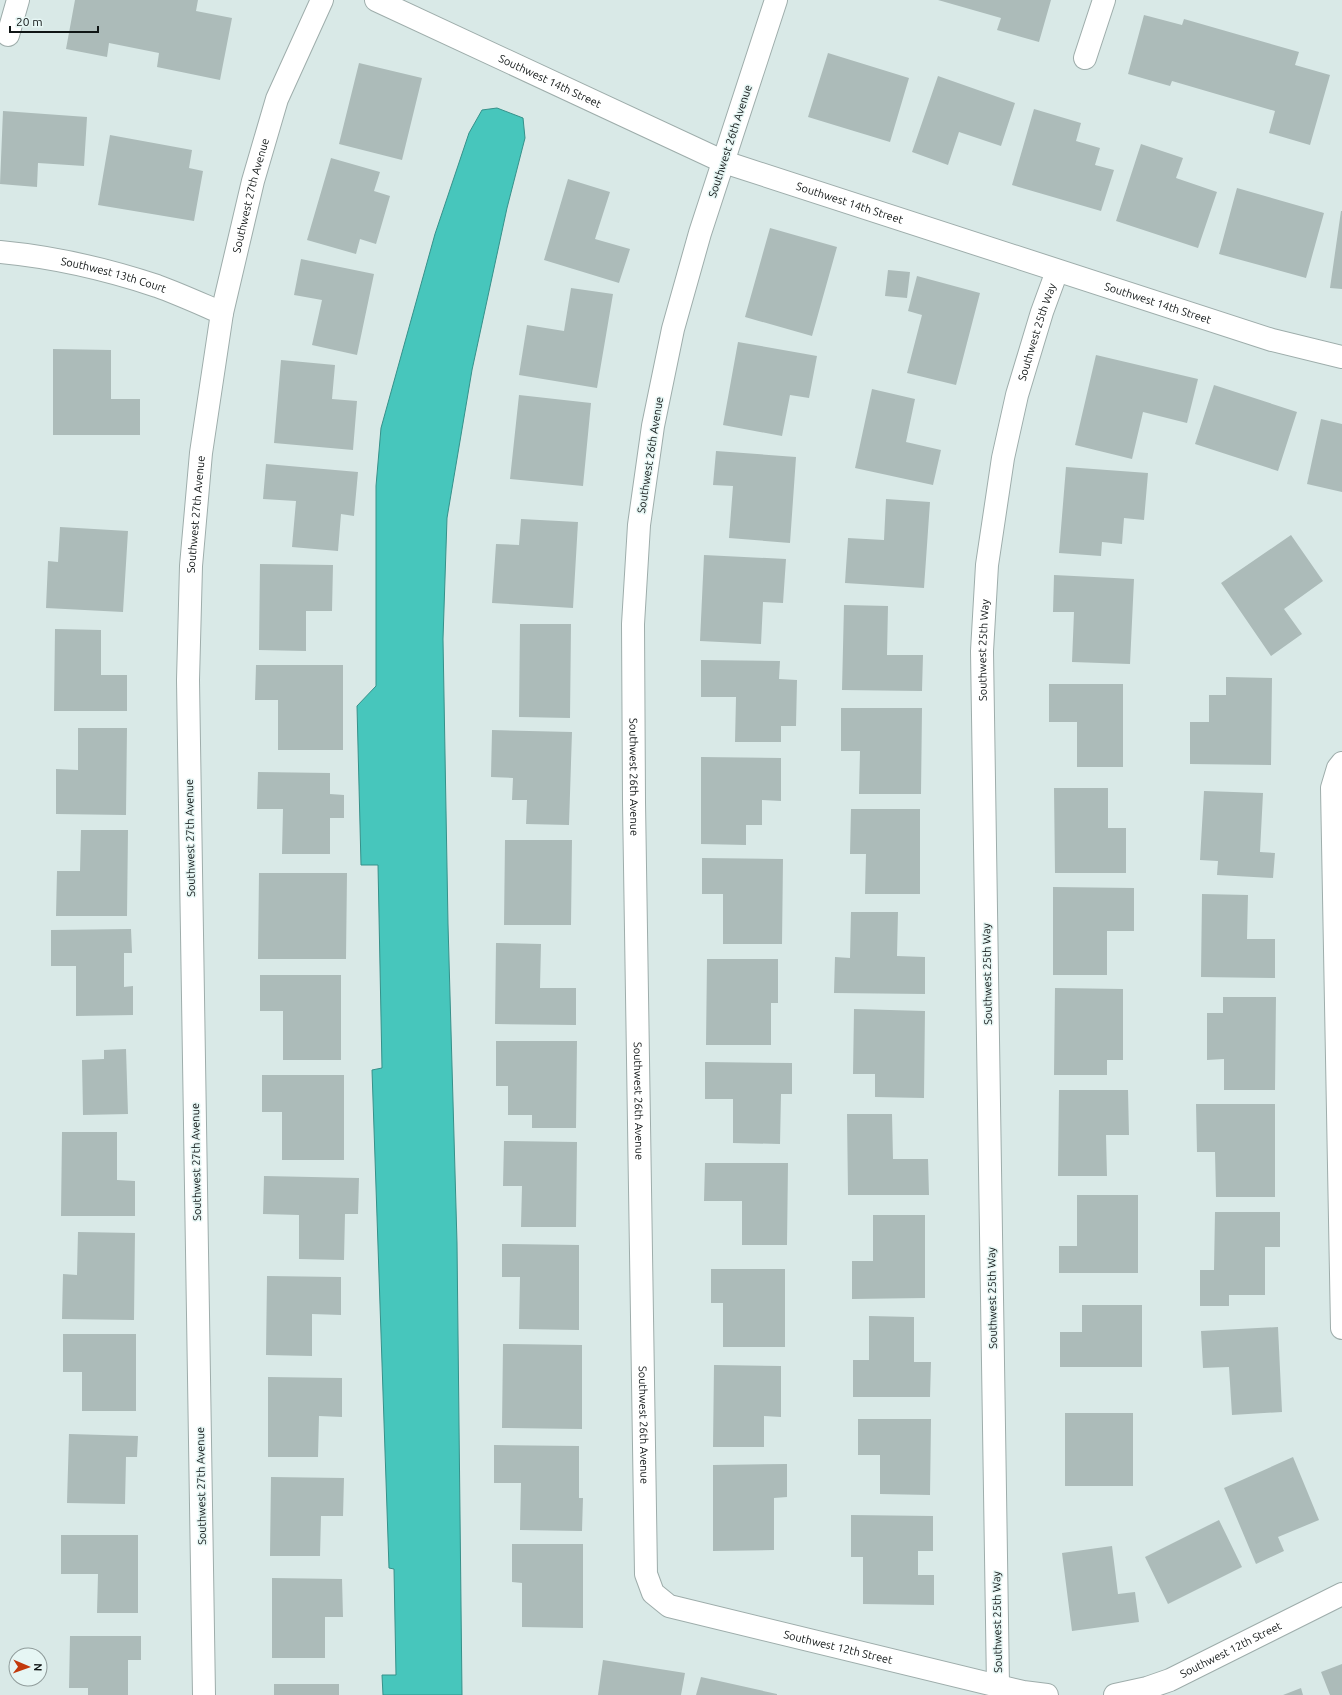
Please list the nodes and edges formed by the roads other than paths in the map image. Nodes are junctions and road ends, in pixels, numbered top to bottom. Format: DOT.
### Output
graph roads {
  1 [pos="18,0"];
  2 [pos="322,0"];
  3 [pos="376,0"];
  4 [pos="776,0"];
  5 [pos="1104,0"];
  6 [pos="8,35"];
  7 [pos="1085,58"];
  8 [pos="724,162"];
  9 [pos="0,252"];
  10 [pos="1057,271"];
  11 [pos="222,313"];
  12 [pos="1342,357"];
  13 [pos="1342,763"];
  14 [pos="1342,1328"];
  15 [pos="646,1574"];
  16 [pos="1342,1594"];
  17 [pos="998,1686"];
  18 [pos="204,1695"];
  19 [pos="1047,1695"];
  20 [pos="1115,1695"];
  1 -- 6 [label="street"];
  2 -- 11 [label="street, Southwest 27th Avenue"];
  3 -- 8 [label="street, Southwest 14th Street"];
  4 -- 8 [label="street, Southwest 26th Avenue"];
  5 -- 7 [label="street"];
  8 -- 10 [label="street, Southwest 14th Street"];
  8 -- 15 [label="street, Southwest 26th Avenue"];
  9 -- 11 [label="street, Southwest 13th Court"];
  10 -- 12 [label="street, Southwest 14th Street"];
  10 -- 17 [label="street, Southwest 25th Way"];
  11 -- 18 [label="street, Southwest 27th Avenue"];
  13 -- 14 [label="street"];
  15 -- 17 [label="street, Southwest 12th Street"];
  16 -- 20 [label="street, Southwest 12th Street"];
  17 -- 19 [label="street, Southwest 12th Street"];
}
